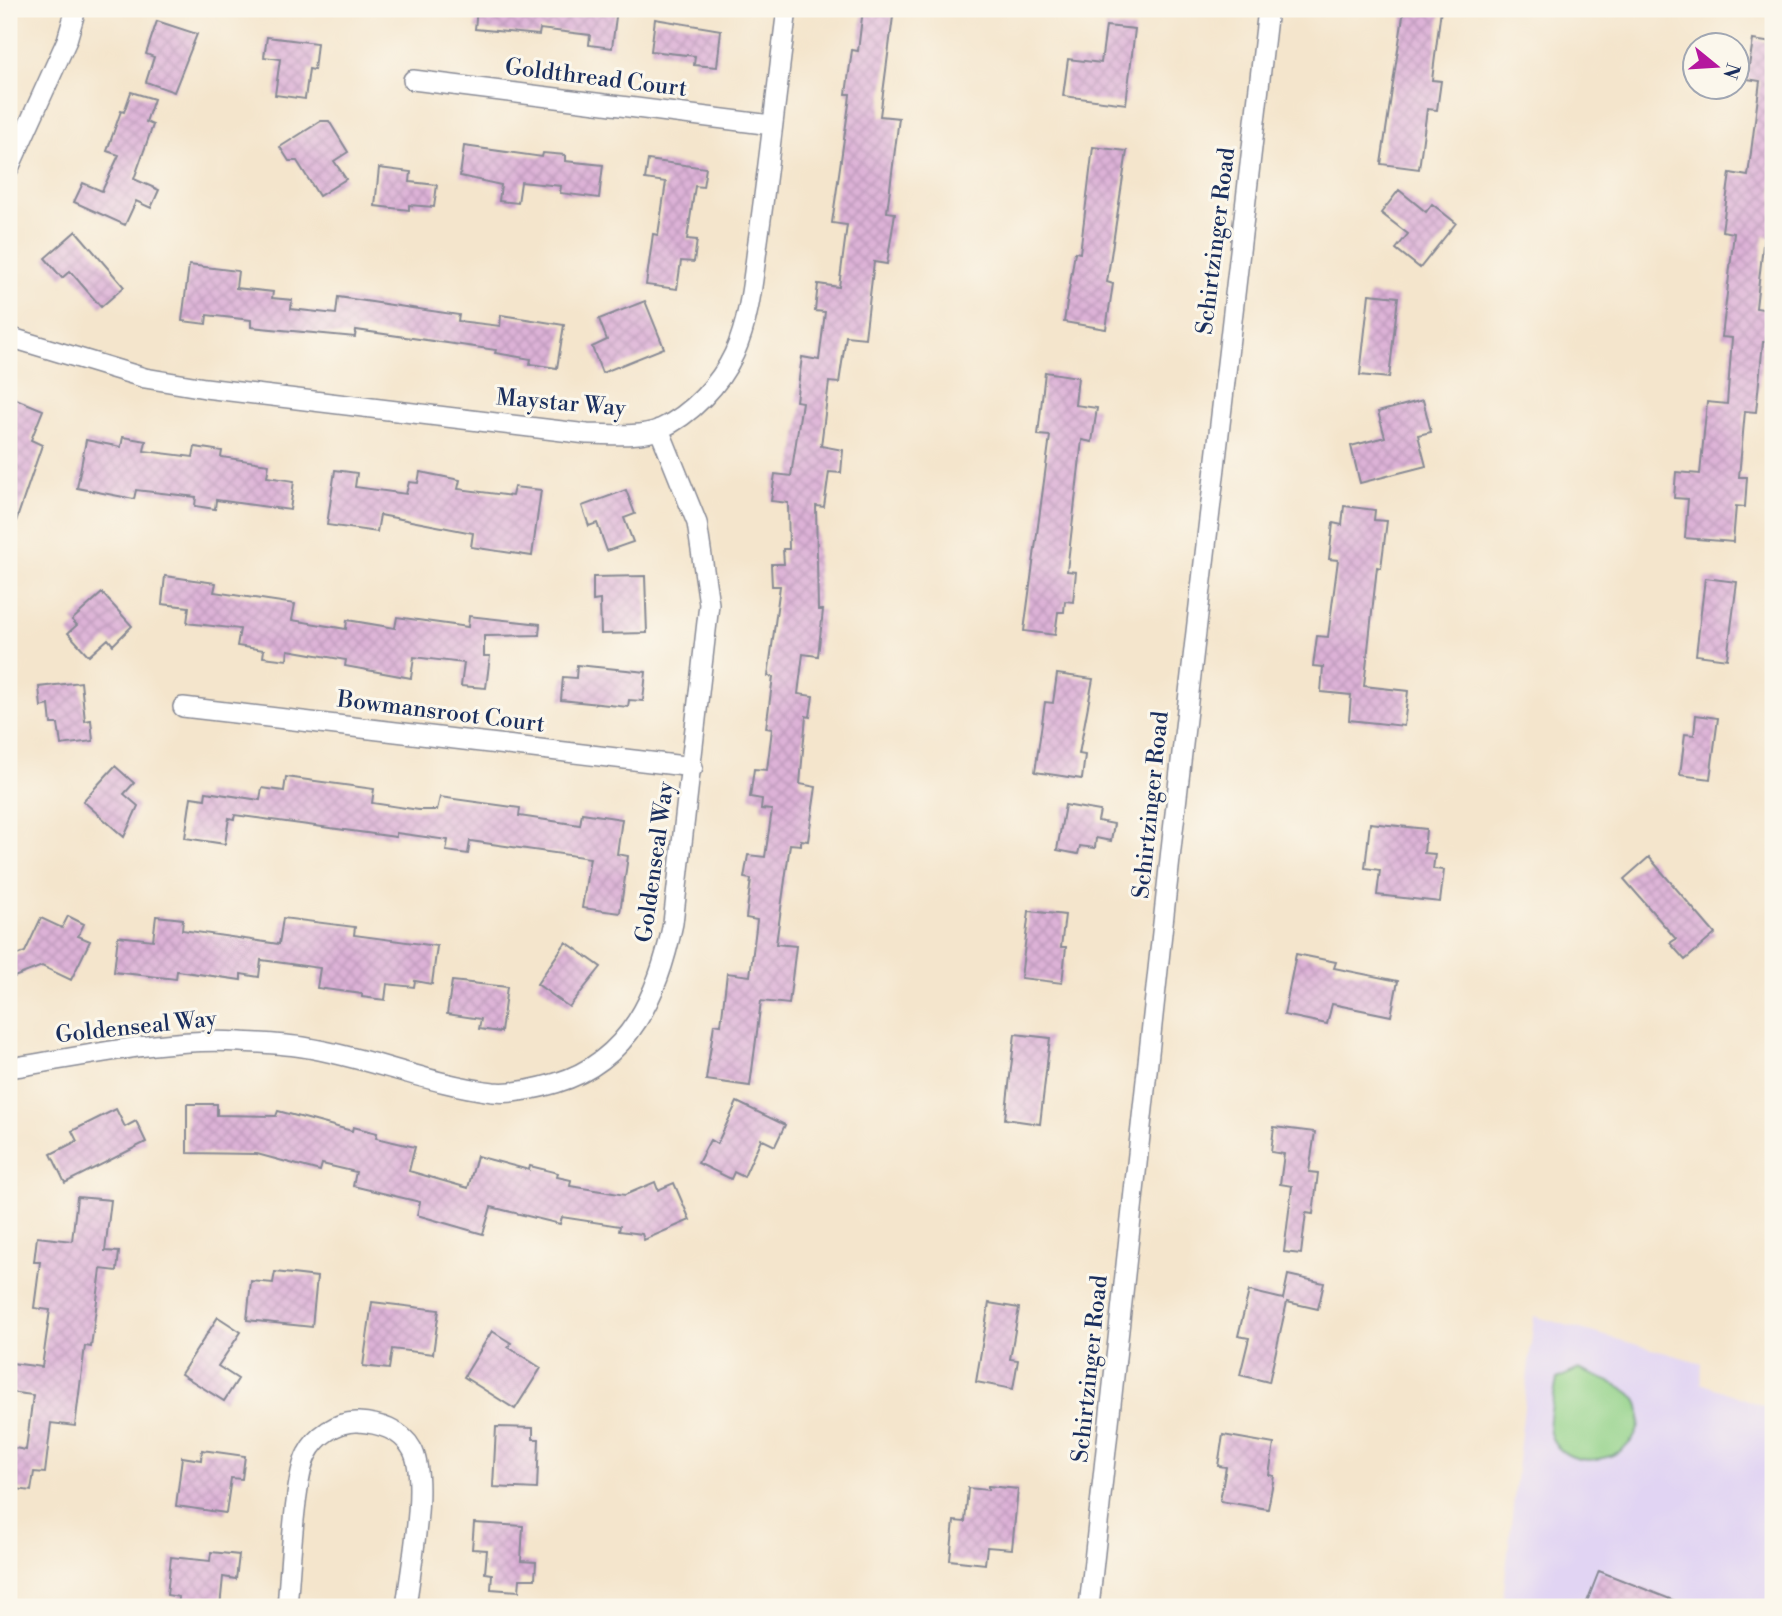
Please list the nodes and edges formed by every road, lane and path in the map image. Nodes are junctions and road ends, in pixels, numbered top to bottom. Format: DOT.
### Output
graph roads {
  1 [pos="76,9"];
  2 [pos="787,9"];
  3 [pos="1268,9"];
  4 [pos="413,80"];
  5 [pos="772,125"];
  6 [pos="9,169"];
  7 [pos="9,337"];
  8 [pos="659,429"];
  9 [pos="183,707"];
  10 [pos="692,767"];
  11 [pos="9,1068"];
  12 [pos="287,1607"];
  13 [pos="406,1607"];
  14 [pos="1089,1607"];
  1 -- 6 [label="street"];
  2 -- 5 [label="street, Maystar Way"];
  3 -- 14 [label="street, Schirtzinger Road"];
  4 -- 5 [label="street, Goldthread Court"];
  5 -- 8 [label="street, Maystar Way"];
  7 -- 8 [label="street, Maystar Way"];
  8 -- 10 [label="street, Goldenseal Way"];
  9 -- 10 [label="street, Bowmansroot Court"];
  10 -- 11 [label="street, Goldenseal Way"];
  12 -- 13 [label="street"];
}
